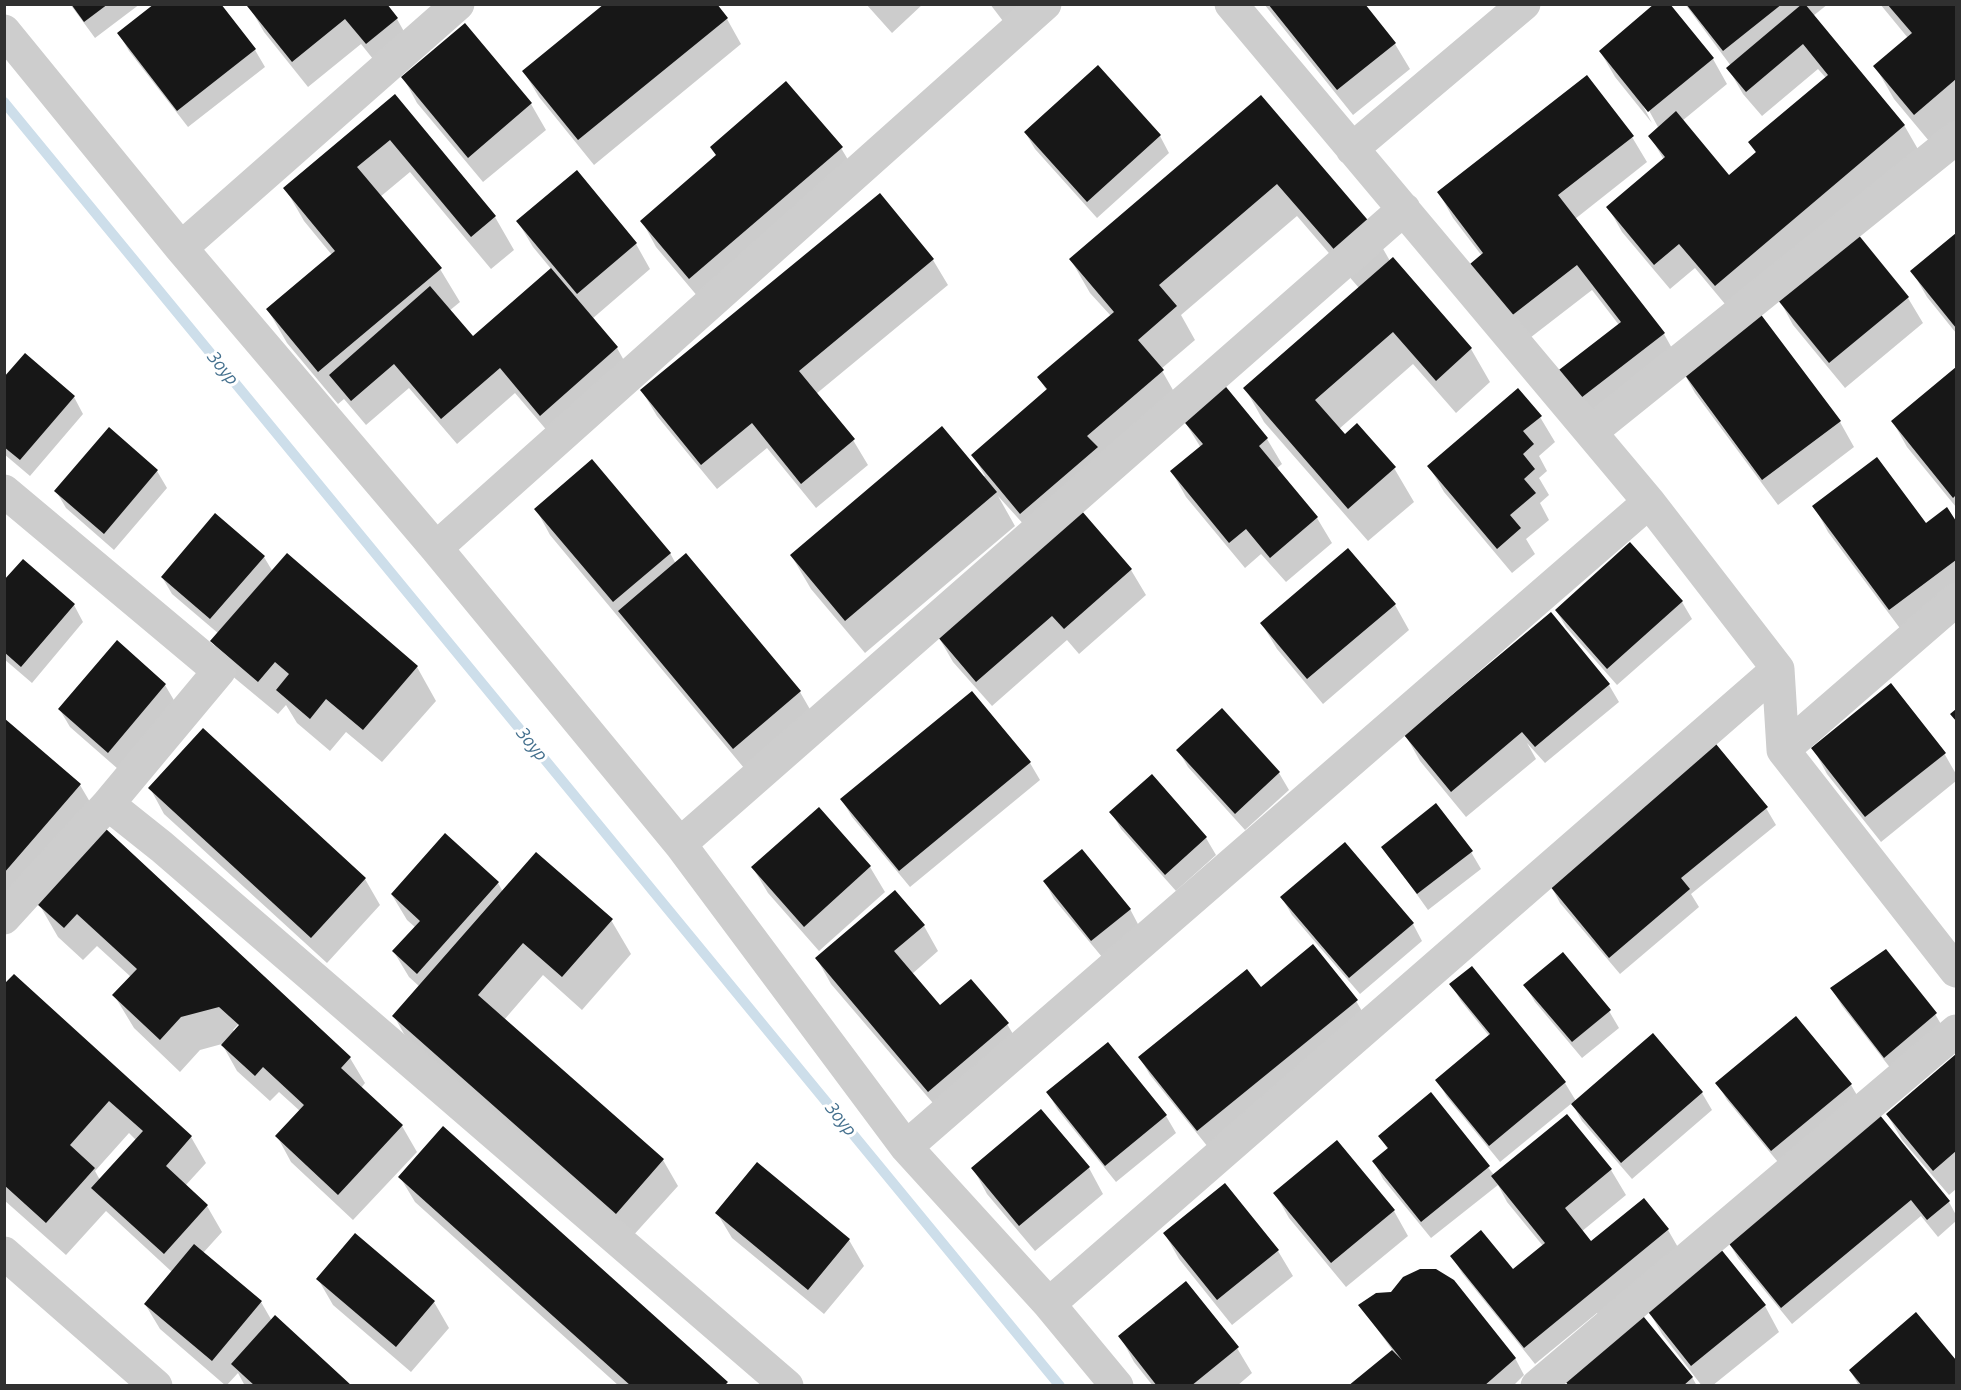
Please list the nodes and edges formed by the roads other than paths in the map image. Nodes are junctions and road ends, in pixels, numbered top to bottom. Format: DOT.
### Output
graph roads {
  1 [pos="458,4"];
  2 [pos="1045,4"];
  3 [pos="1231,4"];
  4 [pos="1524,4"];
  5 [pos="4,31"];
  6 [pos="1956,138"];
  7 [pos="1352,149"];
  8 [pos="1404,209"];
  9 [pos="181,248"];
  10 [pos="1591,432"];
  11 [pos="4,491"];
  12 [pos="1649,502"];
  13 [pos="435,548"];
  14 [pos="1956,600"];
  15 [pos="1778,669"];
  16 [pos="1783,750"];
  17 [pos="108,804"];
  18 [pos="680,844"];
  19 [pos="4,918"];
  20 [pos="1956,971"];
  21 [pos="1956,1031"];
  22 [pos="906,1147"];
  23 [pos="4,1253"];
  24 [pos="1049,1304"];
  25 [pos="156,1386"];
  26 [pos="787,1386"];
  27 [pos="1117,1386"];
  28 [pos="1537,1386"];
  1 -- 9 [label="street"];
  2 -- 13 [label="street"];
  3 -- 7 [label="street"];
  4 -- 7 [label="street"];
  5 -- 9 [label="street"];
  6 -- 10 [label="street"];
  7 -- 8 [label="street"];
  8 -- 10 [label="street"];
  8 -- 18 [label="street"];
  9 -- 13 [label="street"];
  10 -- 12 [label="street"];
  11 -- 17 [label="street"];
  12 -- 15 [label="street"];
  12 -- 22 [label="street"];
  13 -- 18 [label="street"];
  14 -- 16 [label="street"];
  15 -- 16 [label="street"];
  15 -- 24 [label="street"];
  16 -- 20 [label="street"];
  17 -- 19 [label="street"];
  17 -- 26 [label="street"];
  18 -- 22 [label="street"];
  21 -- 28 [label="street"];
  22 -- 24 [label="street"];
  23 -- 25 [label="street"];
  24 -- 27 [label="street"];
}
